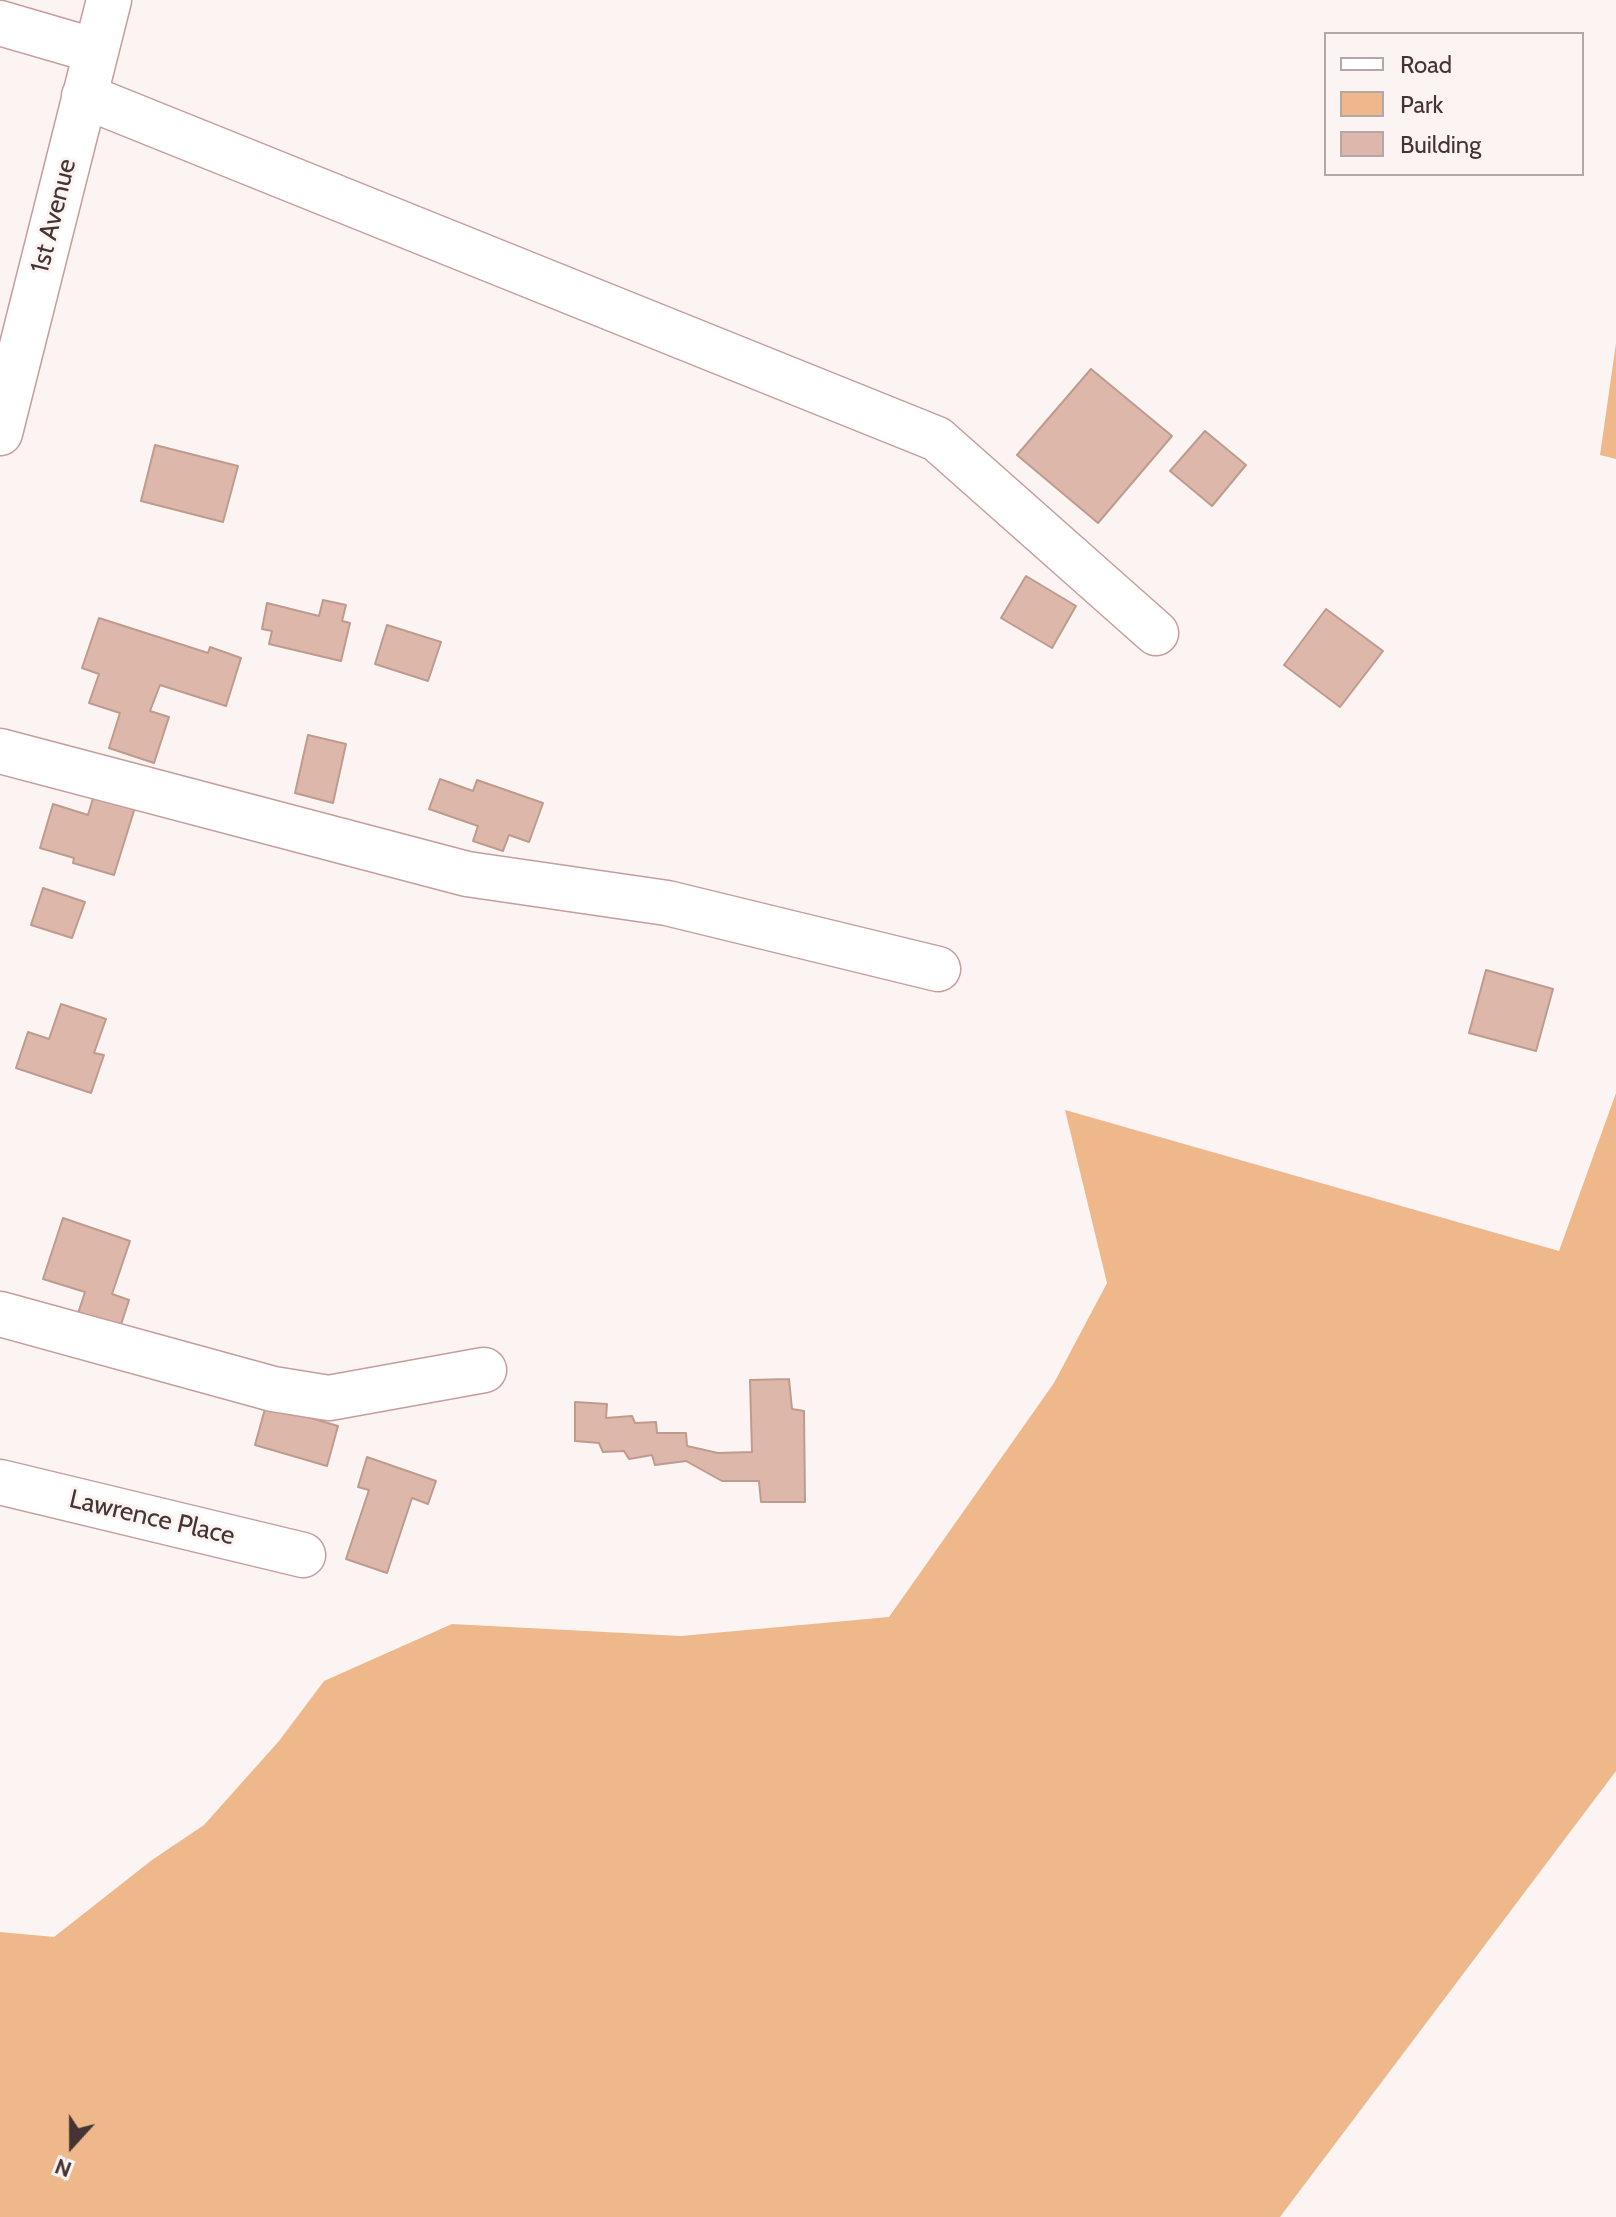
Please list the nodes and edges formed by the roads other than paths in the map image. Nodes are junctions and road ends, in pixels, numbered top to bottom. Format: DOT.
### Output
graph roads {
  1 [pos="109,0"];
  2 [pos="0,23"];
  3 [pos="96,51"];
  4 [pos="84,96"];
  5 [pos="0,433"];
  6 [pos="1156,633"];
  7 [pos="0,751"];
  8 [pos="938,969"];
  9 [pos="0,1314"];
  10 [pos="484,1370"];
  11 [pos="0,1482"];
  12 [pos="303,1555"];
  1 -- 3 [label="street, 1st Avenue"];
  2 -- 3 [label="street"];
  3 -- 4 [label="street, 1st Avenue"];
  4 -- 5 [label="street, 1st Avenue"];
  4 -- 6 [label="street"];
  7 -- 8 [label="street"];
  9 -- 10 [label="street"];
  11 -- 12 [label="street, Lawrence Place"];
}
